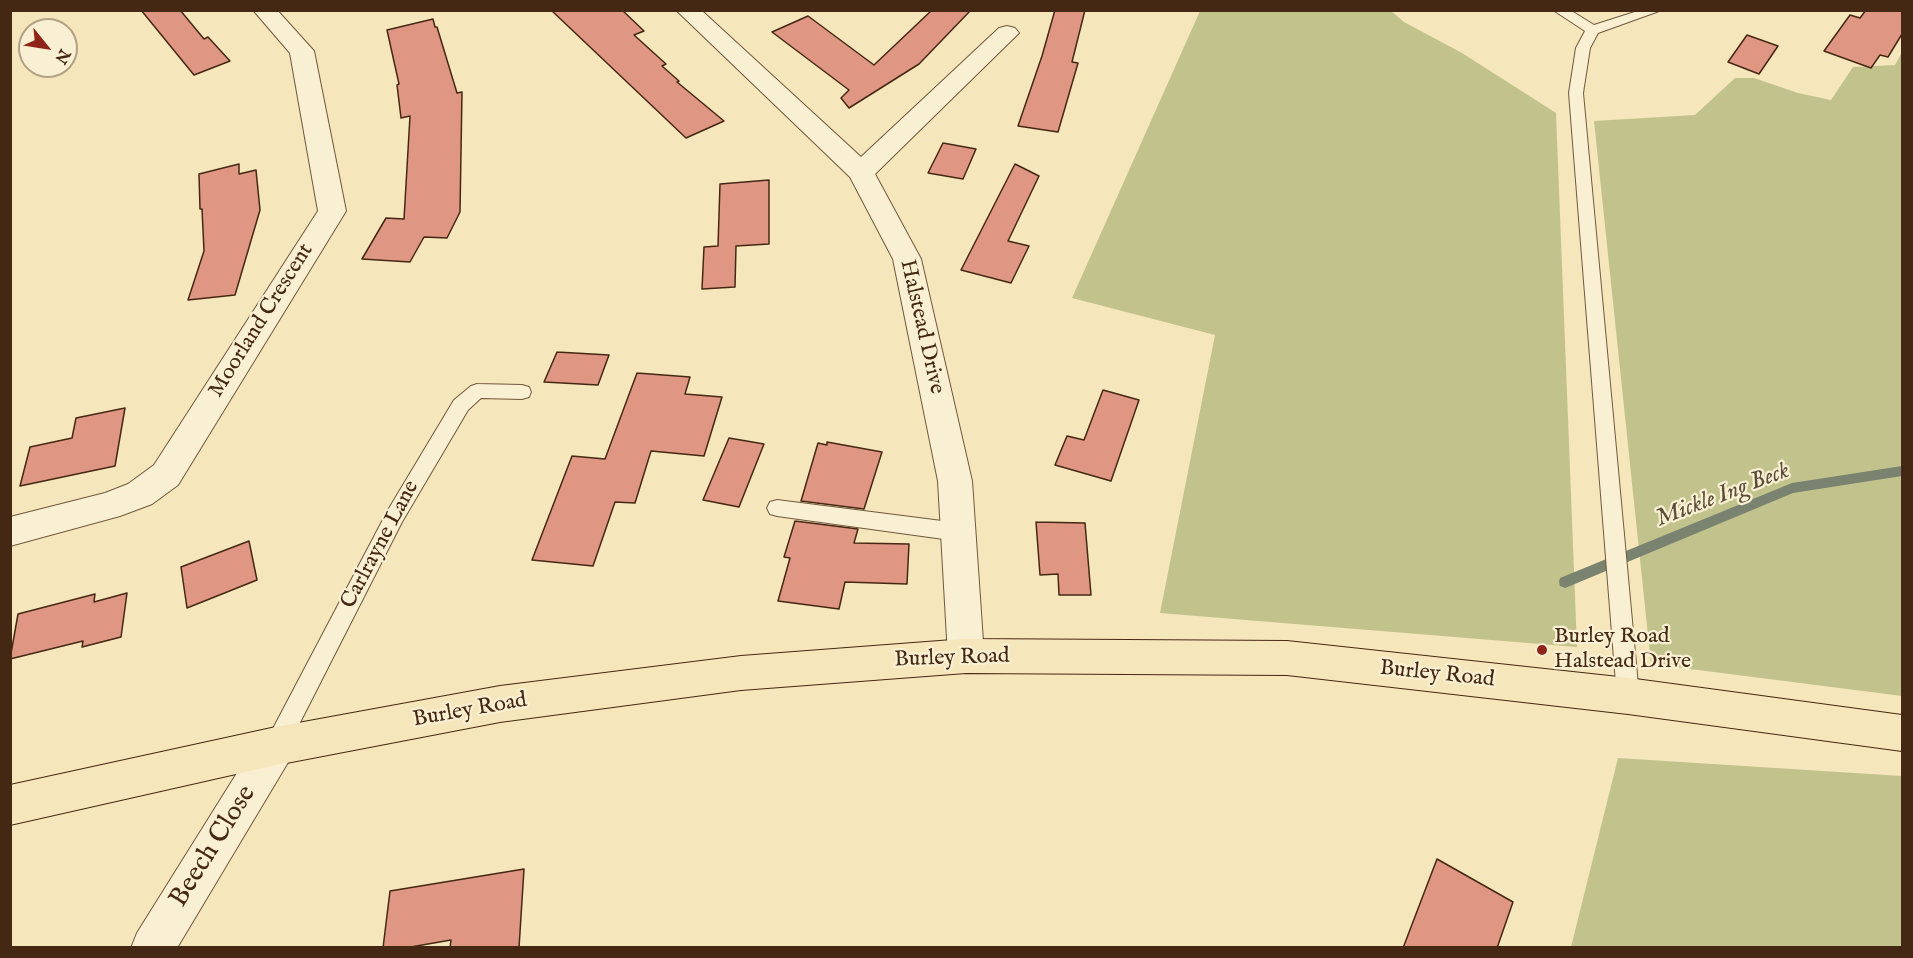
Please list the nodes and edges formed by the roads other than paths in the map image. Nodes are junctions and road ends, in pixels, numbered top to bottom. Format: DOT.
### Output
graph roads {
  1 [pos="264,10"];
  2 [pos="687,10"];
  3 [pos="1559,10"];
  4 [pos="1656,10"];
  5 [pos="1593,30"];
  6 [pos="1007,33"];
  7 [pos="861,172"];
  8 [pos="522,392"];
  9 [pos="777,508"];
  10 [pos="10,532"];
  11 [pos="958,532"];
  12 [pos="966,656"];
  13 [pos="1628,696"];
  14 [pos="1902,734"];
  15 [pos="276,747"];
  16 [pos="10,805"];
  17 [pos="152,948"];
  1 -- 10 [label="street, Moorland Crescent"];
  2 -- 7 [label="street, Halstead Drive"];
  3 -- 5 [label="lane"];
  4 -- 5 [label="lane"];
  5 -- 13 [label="lane"];
  6 -- 7 [label="street"];
  7 -- 11 [label="street, Halstead Drive"];
  8 -- 15 [label="lane, Carlrayne Lane"];
  9 -- 11 [label="lane"];
  11 -- 12 [label="street, Halstead Drive"];
  12 -- 13 [label="main road, Burley Road"];
  12 -- 15 [label="main road, Burley Road"];
  13 -- 14 [label="main road, Burley Road"];
  15 -- 16 [label="main road, Burley Road"];
  15 -- 17 [label="street, Beech Close"];
}
